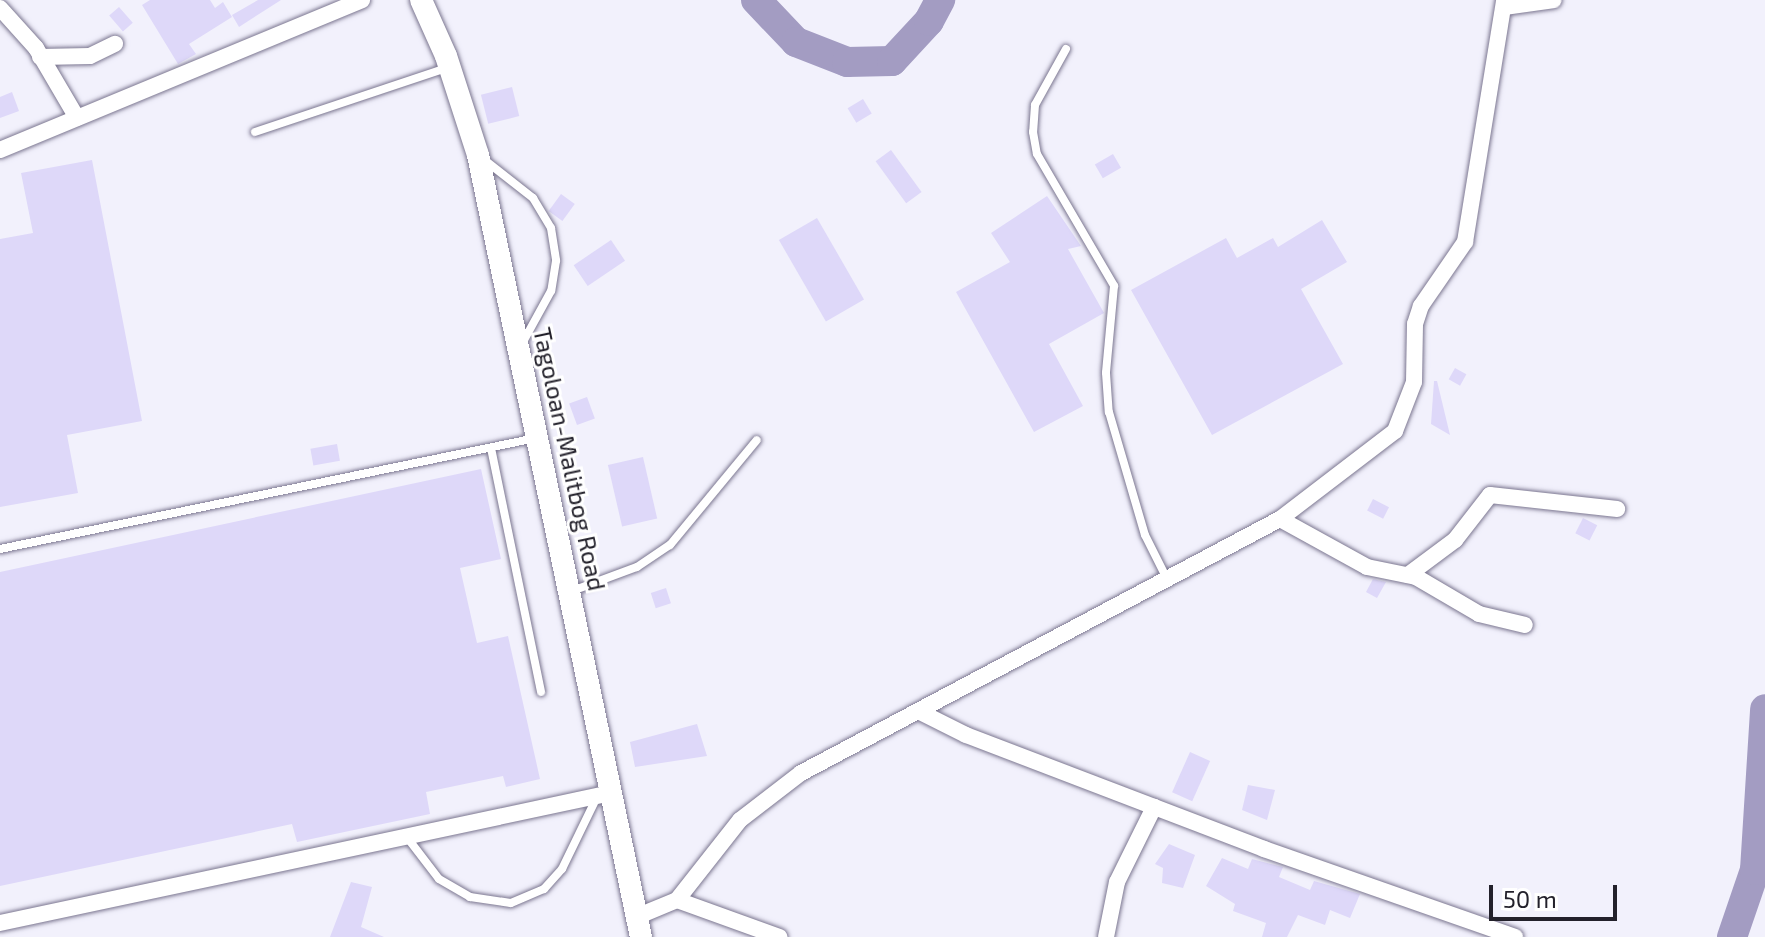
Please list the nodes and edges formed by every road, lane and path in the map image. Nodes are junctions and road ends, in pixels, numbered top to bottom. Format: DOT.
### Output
graph roads {
  1 [pos="421,0"];
  2 [pos="1554,0"];
  3 [pos="355,1"];
  4 [pos="1505,4"];
  5 [pos="0,8"];
  6 [pos="115,44"];
  7 [pos="1066,49"];
  8 [pos="40,57"];
  9 [pos="450,67"];
  10 [pos="77,118"];
  11 [pos="255,132"];
  12 [pos="0,150"];
  13 [pos="478,155"];
  14 [pos="520,345"];
  15 [pos="540,438"];
  16 [pos="757,440"];
  17 [pos="491,448"];
  18 [pos="1617,509"];
  19 [pos="1280,519"];
  20 [pos="0,549"];
  21 [pos="1408,575"];
  22 [pos="1166,577"];
  23 [pos="572,591"];
  24 [pos="1525,625"];
  25 [pos="541,692"];
  26 [pos="920,712"];
  27 [pos="604,794"];
  28 [pos="1154,807"];
  29 [pos="405,835"];
  30 [pos="677,900"];
  31 [pos="0,923"];
  32 [pos="639,927"];
  33 [pos="779,937"];
  34 [pos="1106,937"];
  35 [pos="1515,937"];
  1 -- 9 [label="main road, Tagoloan-Malitbog Road"];
  2 -- 4 [label="street"];
  3 -- 10 [label="street"];
  4 -- 19 [label="street"];
  5 -- 8 [label="street"];
  6 -- 8 [label="street"];
  7 -- 22 [label="lane"];
  8 -- 10 [label="street"];
  9 -- 11 [label="lane"];
  9 -- 13 [label="main road, Tagoloan-Malitbog Road"];
  10 -- 12 [label="street"];
  13 -- 14 [label="main road, Tagoloan-Malitbog Road"];
  13 -- 14 [label="lane"];
  14 -- 15 [label="main road, Tagoloan-Malitbog Road"];
  15 -- 17 [label="lane"];
  15 -- 23 [label="main road, Tagoloan-Malitbog Road"];
  16 -- 23 [label="lane"];
  17 -- 20 [label="lane"];
  17 -- 25 [label="lane"];
  18 -- 21 [label="street"];
  19 -- 21 [label="street"];
  19 -- 22 [label="street"];
  21 -- 24 [label="street"];
  22 -- 26 [label="street"];
  23 -- 27 [label="main road, Tagoloan-Malitbog Road"];
  26 -- 28 [label="street"];
  26 -- 30 [label="street"];
  27 -- 29 [label="street"];
  27 -- 29 [label="lane"];
  27 -- 32 [label="main road, Tagoloan-Malitbog Road"];
  28 -- 34 [label="street"];
  28 -- 35 [label="street"];
  29 -- 31 [label="street"];
  30 -- 32 [label="street"];
  30 -- 33 [label="street"];
}
